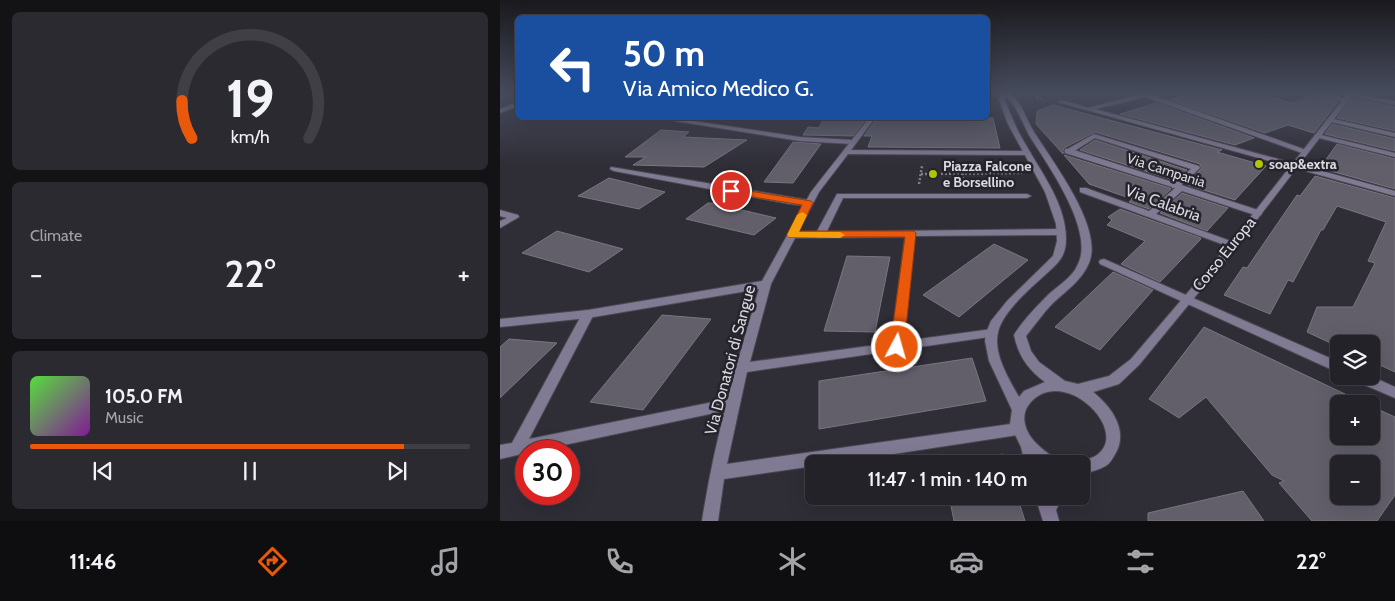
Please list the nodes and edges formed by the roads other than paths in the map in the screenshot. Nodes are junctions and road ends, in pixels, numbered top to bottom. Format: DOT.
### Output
graph roads {
  1 [pos="1008,117"];
  2 [pos="1023,117"];
  3 [pos="1118,117"];
  4 [pos="1209,117"];
  5 [pos="1331,117"];
  6 [pos="681,120"];
  7 [pos="870,120"];
  8 [pos="1329,120"];
  9 [pos="1395,134"];
  10 [pos="1317,136"];
  11 [pos="853,142"];
  12 [pos="1305,151"];
  13 [pos="846,152"];
  14 [pos="1027,153"];
  15 [pos="1395,155"];
  16 [pos="1293,166"];
  17 [pos="614,169"];
  18 [pos="1177,187"];
  19 [pos="1083,190"];
  20 [pos="1395,194"];
  21 [pos="1027,196"];
  22 [pos="808,203"];
  23 [pos="500,213"];
  24 [pos="1258,213"];
  25 [pos="1151,214"];
  26 [pos="500,225"];
  27 [pos="1061,232"];
  28 [pos="910,233"];
  29 [pos="792,235"];
  30 [pos="820,235"];
  31 [pos="1234,244"];
  32 [pos="1104,262"];
  33 [pos="766,284"];
  34 [pos="1188,299"];
  35 [pos="588,314"];
  36 [pos="500,323"];
  37 [pos="992,333"];
  38 [pos="897,347"];
  39 [pos="1330,364"];
  40 [pos="742,368"];
  41 [pos="1378,385"];
  42 [pos="1062,386"];
  43 [pos="1077,390"];
  44 [pos="1395,393"];
  45 [pos="733,404"];
  46 [pos="1018,409"];
  47 [pos="1018,429"];
  48 [pos="521,440"];
  49 [pos="556,440"];
  50 [pos="1028,447"];
  51 [pos="515,448"];
  52 [pos="500,452"];
  53 [pos="1030,455"];
  54 [pos="1037,455"];
  55 [pos="1090,466"];
  56 [pos="717,473"];
  57 [pos="710,521"];
  1 -- 14 [label="street"];
  2 -- 42 [label="street"];
  3 -- 16 [label="street"];
  4 -- 12 [label="street"];
  5 -- 8 [label="street, Corso Europa"];
  6 -- 11 [label="street"];
  7 -- 11 [label="street, Via Donatori di Sangue"];
  8 -- 9 [label="street"];
  8 -- 10 [label="street, Corso Europa"];
  10 -- 12 [label="street, Corso Europa"];
  10 -- 15 [label="street"];
  11 -- 13 [label="street, Via Donatori di Sangue"];
  12 -- 16 [label="street, Corso Europa"];
  13 -- 14 [label="street"];
  13 -- 22 [label="street, Via Donatori di Sangue"];
  14 -- 27 [label="street"];
  16 -- 20 [label="street"];
  16 -- 24 [label="street, Corso Europa"];
  17 -- 22 [label="street"];
  18 -- 18 [label="street, Via Campania"];
  18 -- 24 [label="street, Via Campania"];
  18 -- 25 [label="street"];
  19 -- 25 [label="street, Via Calabria"];
  21 -- 30 [label="street"];
  22 -- 29 [label="street, Via Donatori di Sangue"];
  23 -- 26 [label="street"];
  24 -- 31 [label="street, Corso Europa"];
  25 -- 31 [label="street, Via Calabria"];
  27 -- 28 [label="street"];
  27 -- 37 [label="street"];
  28 -- 30 [label="street"];
  28 -- 38 [label="street"];
  29 -- 30 [label="street"];
  29 -- 33 [label="street, Via Donatori di Sangue"];
  31 -- 34 [label="street, Corso Europa"];
  32 -- 34 [label="street"];
  33 -- 35 [label="street"];
  33 -- 40 [label="street, Via Donatori di Sangue"];
  34 -- 39 [label="street"];
  34 -- 43 [label="street, Corso Europa"];
  35 -- 36 [label="street"];
  35 -- 48 [label="street"];
  37 -- 38 [label="street"];
  37 -- 46 [label="street"];
  38 -- 40 [label="street"];
  40 -- 45 [label="street, Via Donatori di Sangue"];
  41 -- 44 [label="street"];
  42 -- 43 [label="street"];
  42 -- 46 [label="street"];
  43 -- 55 [label="street"];
  45 -- 49 [label="street"];
  45 -- 56 [label="street, Via Donatori di Sangue"];
  46 -- 47 [label="street"];
  47 -- 50 [label="street"];
  47 -- 56 [label="street"];
  50 -- 53 [label="street"];
  50 -- 54 [label="street"];
  51 -- 52 [label="street"];
  56 -- 57 [label="street, Via Donatori di Sangue"];
}
